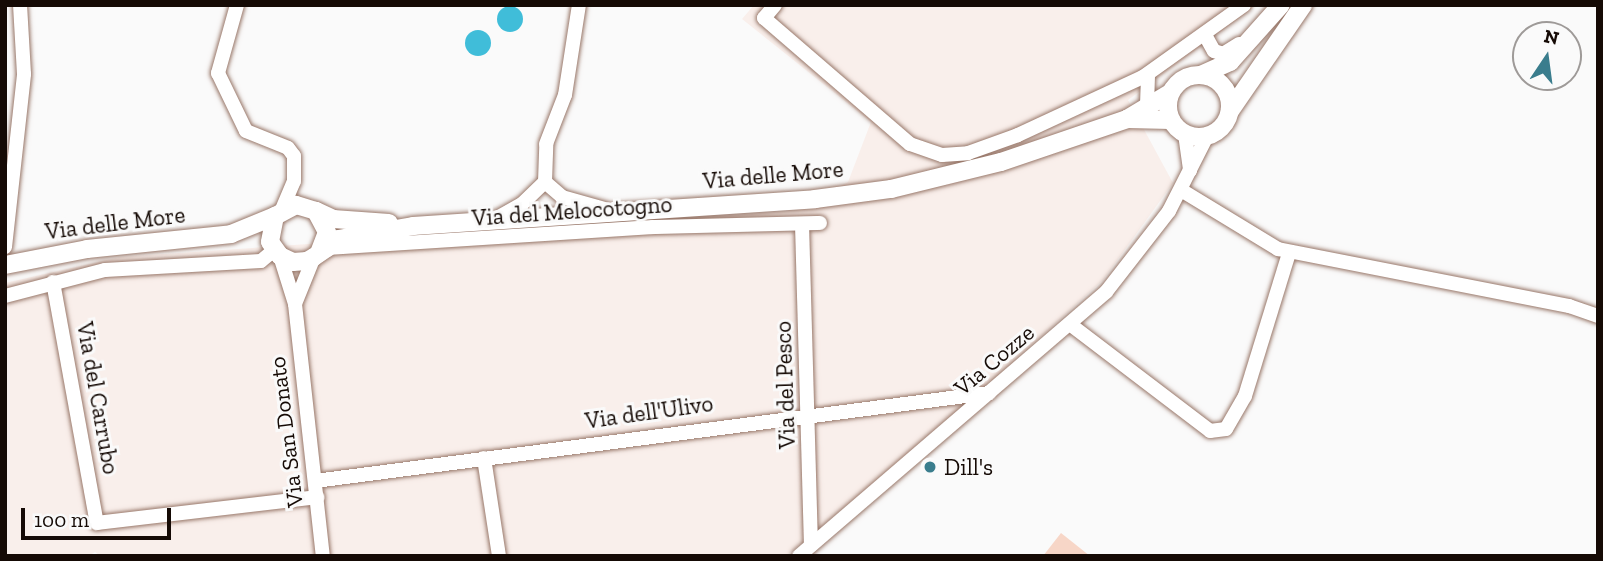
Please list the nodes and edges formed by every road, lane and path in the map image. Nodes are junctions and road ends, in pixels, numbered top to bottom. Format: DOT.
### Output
graph roads {
  1 [pos="20,5"];
  2 [pos="237,5"];
  3 [pos="579,5"];
  4 [pos="775,5"];
  5 [pos="1244,5"];
  6 [pos="1273,5"];
  7 [pos="1281,5"];
  8 [pos="1303,5"];
  9 [pos="1205,35"];
  10 [pos="1148,74"];
  11 [pos="1203,74"];
  12 [pos="1170,93"];
  13 [pos="1147,105"];
  14 [pos="1230,111"];
  15 [pos="1127,120"];
  16 [pos="1171,121"];
  17 [pos="1185,134"];
  18 [pos="1207,136"];
  19 [pos="1190,172"];
  20 [pos="294,181"];
  21 [pos="545,182"];
  22 [pos="1181,190"];
  23 [pos="313,210"];
  24 [pos="612,211"];
  25 [pos="279,213"];
  26 [pos="494,220"];
  27 [pos="802,223"];
  28 [pos="820,223"];
  29 [pos="413,226"];
  30 [pos="231,234"];
  31 [pos="275,249"];
  32 [pos="320,253"];
  33 [pos="1289,253"];
  34 [pos="8,258"];
  35 [pos="53,282"];
  36 [pos="5,296"];
  37 [pos="295,303"];
  38 [pos="1598,316"];
  39 [pos="1071,325"];
  40 [pos="989,393"];
  41 [pos="809,414"];
  42 [pos="484,458"];
  43 [pos="315,481"];
  44 [pos="317,497"];
  45 [pos="811,545"];
  46 [pos="323,556"];
  47 [pos="499,556"];
  48 [pos="799,556"];
  1 -- 34 [label="street"];
  2 -- 20 [label="street"];
  3 -- 21 [label="street"];
  4 -- 10 [label="street"];
  5 -- 9 [label="street"];
  6 -- 9 [label="street"];
  7 -- 11 [label="main road"];
  8 -- 14 [label="main road"];
  9 -- 10 [label="street"];
  10 -- 12 [label="street"];
  10 -- 13 [label="street"];
  11 -- 12 [label="main road"];
  11 -- 14 [label="main road"];
  12 -- 13 [label="main road"];
  12 -- 16 [label="main road"];
  13 -- 15 [label="main road"];
  14 -- 18 [label="main road"];
  15 -- 16 [label="main road"];
  15 -- 24 [label="main road, Via delle More"];
  16 -- 17 [label="main road"];
  17 -- 18 [label="main road"];
  17 -- 19 [label="street"];
  18 -- 19 [label="street, Via Cozze"];
  19 -- 22 [label="street, Via Cozze"];
  20 -- 23 [label="street"];
  20 -- 25 [label="street"];
  21 -- 24 [label="street"];
  21 -- 26 [label="street"];
  22 -- 33 [label="street"];
  22 -- 39 [label="street, Via Cozze"];
  23 -- 25 [label="main road"];
  23 -- 29 [label="main road"];
  23 -- 32 [label="main road"];
  24 -- 26 [label="main road, Via delle More"];
  25 -- 30 [label="main road"];
  25 -- 31 [label="main road"];
  26 -- 29 [label="main road, Via delle More"];
  27 -- 28 [label="street, Via del Melocotogno"];
  27 -- 32 [label="street, Via del Melocotogno"];
  27 -- 41 [label="street, Via del Pesco"];
  29 -- 32 [label="main road"];
  30 -- 31 [label="main road"];
  30 -- 34 [label="main road, Via delle More"];
  31 -- 32 [label="main road"];
  31 -- 35 [label="street"];
  31 -- 37 [label="street, Via San Donato"];
  32 -- 37 [label="street"];
  33 -- 38 [label="street"];
  33 -- 39 [label="street"];
  35 -- 36 [label="street"];
  35 -- 44 [label="street, Via del Carrubo"];
  37 -- 43 [label="street, Via San Donato"];
  39 -- 40 [label="street, Via Cozze"];
  40 -- 41 [label="street, Via dell'Ulivo"];
  40 -- 45 [label="street, Via Cozze"];
  41 -- 42 [label="street, Via dell'Ulivo"];
  41 -- 45 [label="street, Via del Pesco"];
  42 -- 43 [label="street, Via dell'Ulivo"];
  42 -- 47 [label="street"];
  43 -- 44 [label="street, Via San Donato"];
  44 -- 46 [label="street, Via San Donato"];
  45 -- 48 [label="street, Via Cozze"];
}
